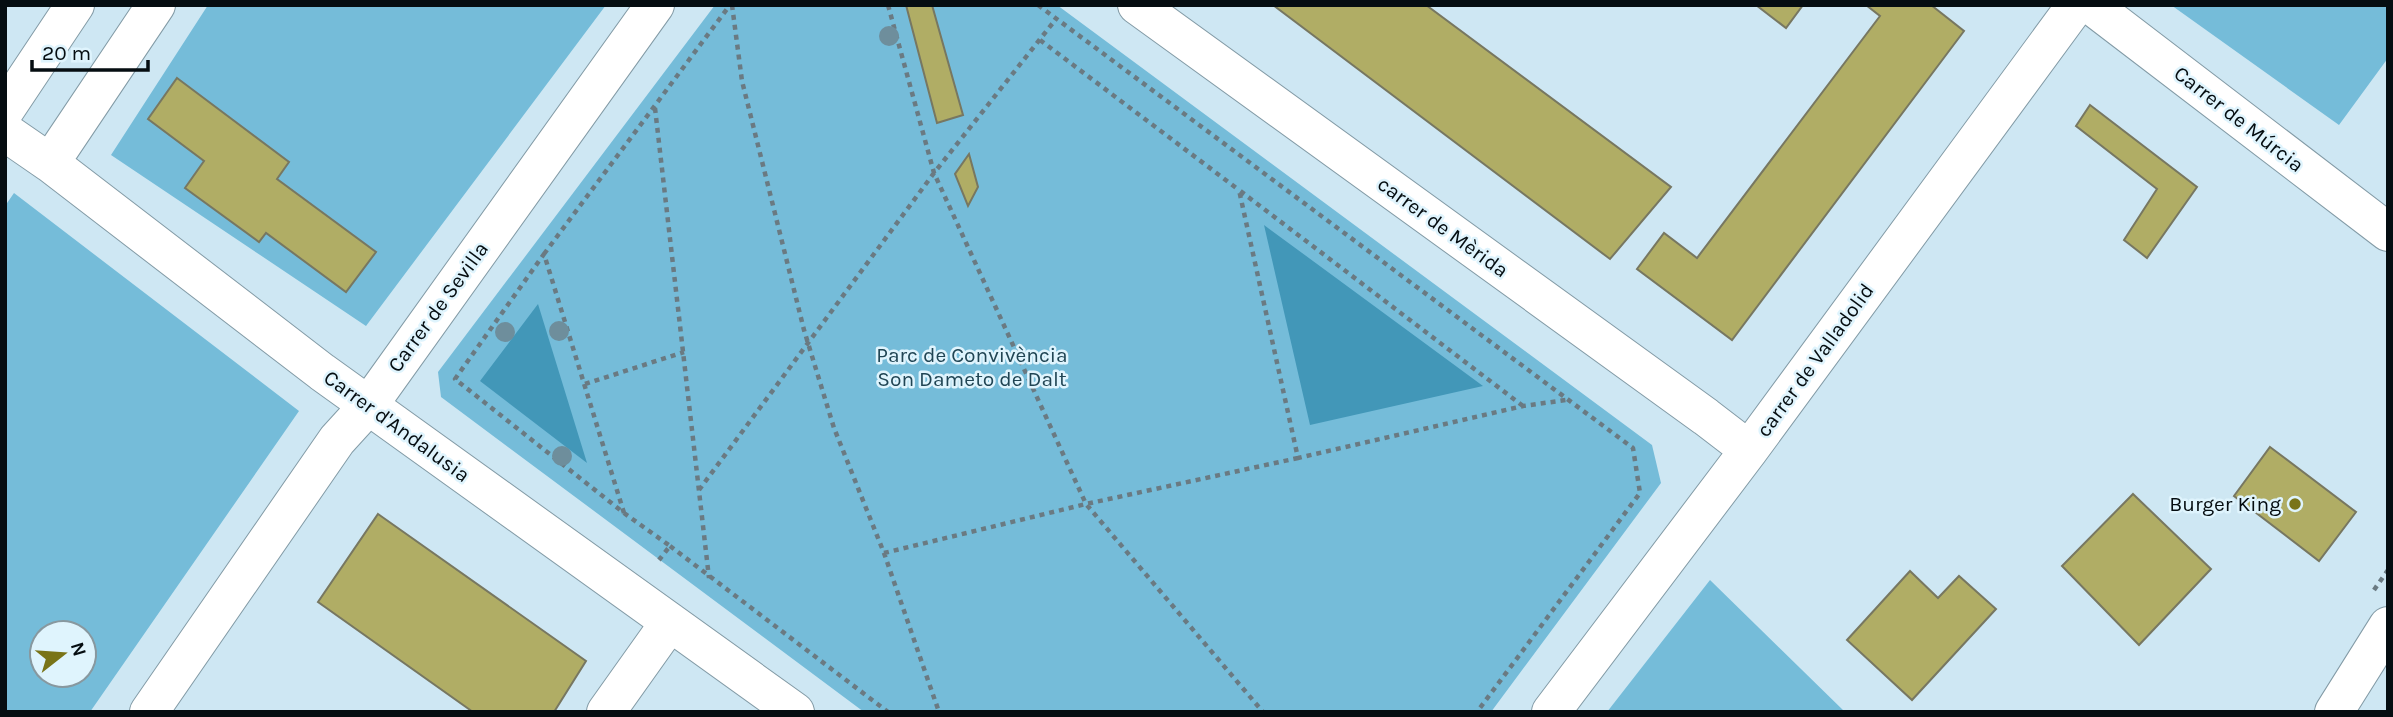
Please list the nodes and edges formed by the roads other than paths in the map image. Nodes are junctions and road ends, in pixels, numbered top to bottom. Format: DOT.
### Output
graph roads {
  1 [pos="75,5"];
  2 [pos="156,5"];
  3 [pos="655,5"];
  4 [pos="1136,5"];
  5 [pos="2076,5"];
  6 [pos="2091,5"];
  7 [pos="5,110"];
  8 [pos="5,132"];
  9 [pos="50,163"];
  10 [pos="2388,232"];
  11 [pos="368,406"];
  12 [pos="1749,450"];
  13 [pos="670,622"];
  14 [pos="2388,626"];
  15 [pos="149,712"];
  16 [pos="606,712"];
  17 [pos="795,712"];
  18 [pos="1550,712"];
  19 [pos="2334,712"];
  1 -- 7 [label="street"];
  2 -- 9 [label="street"];
  3 -- 11 [label="street, Carrer de Sevilla"];
  4 -- 12 [label="street, carrer de Mèrida"];
  5 -- 12 [label="street, carrer de Valladolid"];
  6 -- 10 [label="street, Carrer de Múrcia"];
  8 -- 9 [label="street, Carrer d'Andalusia"];
  9 -- 11 [label="street, Carrer d'Andalusia"];
  11 -- 13 [label="street, Carrer d'Andalusia"];
  11 -- 15 [label="street, Carrer de Sevilla"];
  12 -- 18 [label="street, carrer de Valladolid"];
  13 -- 16 [label="street"];
  13 -- 17 [label="street, Carrer d'Andalusia"];
  14 -- 19 [label="street"];
}
